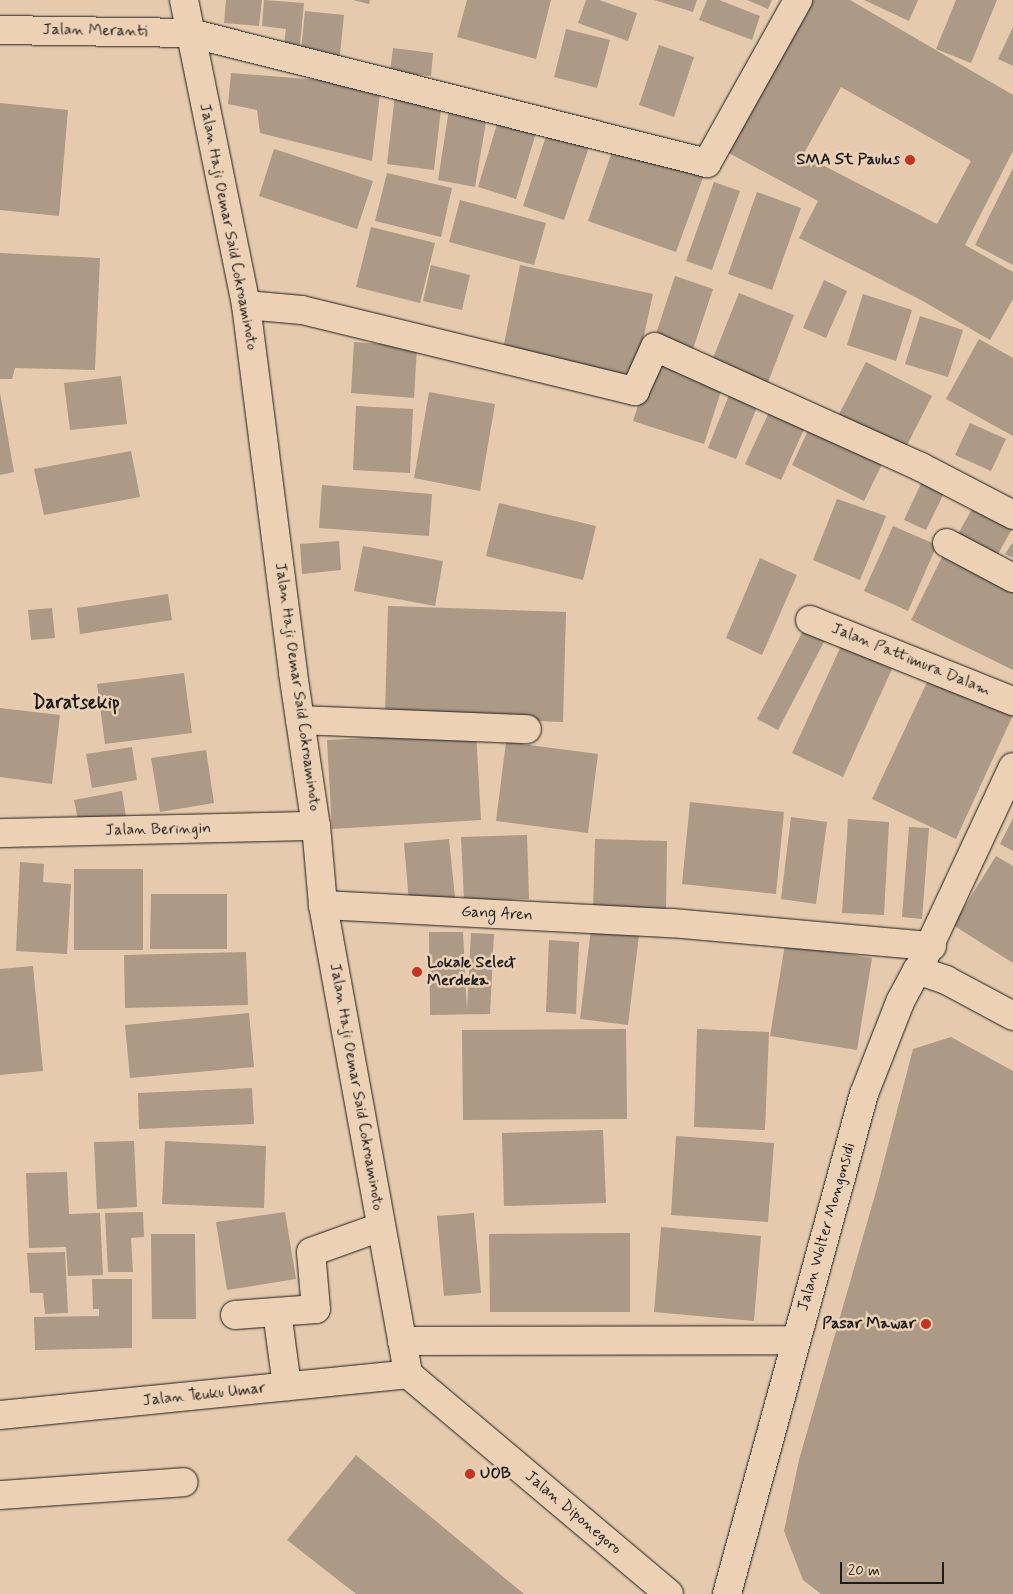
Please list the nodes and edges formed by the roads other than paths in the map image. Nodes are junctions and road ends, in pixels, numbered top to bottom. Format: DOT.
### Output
graph roads {
  1 [pos="184,0"];
  2 [pos="798,0"];
  3 [pos="0,30"];
  4 [pos="190,33"];
  5 [pos="246,305"];
  6 [pos="1013,515"];
  7 [pos="947,543"];
  8 [pos="1013,578"];
  9 [pos="810,620"];
  10 [pos="1013,701"];
  11 [pos="300,720"];
  12 [pos="527,729"];
  13 [pos="1013,767"];
  14 [pos="316,826"];
  15 [pos="0,833"];
  16 [pos="322,904"];
  17 [pos="932,946"];
  18 [pos="917,970"];
  19 [pos="1013,1016"];
  20 [pos="381,1226"];
  21 [pos="277,1312"];
  22 [pos="235,1315"];
  23 [pos="795,1340"];
  24 [pos="402,1341"];
  25 [pos="408,1374"];
  26 [pos="287,1386"];
  27 [pos="0,1415"];
  28 [pos="184,1482"];
  29 [pos="0,1495"];
  30 [pos="668,1594"];
  31 [pos="727,1594"];
  1 -- 4 [label="street, Jalan Haji Oemar Said Cokroaminoto"];
  2 -- 4 [label="street, Jalan Meranti"];
  3 -- 4 [label="street, Jalan Meranti"];
  4 -- 5 [label="street, Jalan Haji Oemar Said Cokroaminoto"];
  5 -- 6 [label="street"];
  5 -- 11 [label="street, Jalan Haji Oemar Said Cokroaminoto"];
  7 -- 8 [label="street"];
  9 -- 10 [label="street, Jalan Pattimura Dalam"];
  11 -- 12 [label="street"];
  11 -- 14 [label="street, Jalan Haji Oemar Said Cokroaminoto"];
  13 -- 17 [label="street, Jalan Wolter Mongonsidi"];
  14 -- 15 [label="street, Jalan Beringin"];
  14 -- 16 [label="street, Jalan Haji Oemar Said Cokroaminoto"];
  16 -- 17 [label="street, Gang Aren"];
  16 -- 20 [label="street, Jalan Haji Oemar Said Cokroaminoto"];
  17 -- 18 [label="street, Jalan Wolter Mongonsidi"];
  18 -- 19 [label="street"];
  18 -- 23 [label="street, Jalan Wolter Mongonsidi"];
  20 -- 21 [label="street"];
  20 -- 24 [label="street, Jalan Haji Oemar Said Cokroaminoto"];
  21 -- 22 [label="street"];
  21 -- 26 [label="street"];
  23 -- 24 [label="street"];
  23 -- 31 [label="street, Jalan Wolter Mongonsidi"];
  24 -- 25 [label="street, Jalan Haji Oemar Said Cokroaminoto"];
  25 -- 26 [label="street, Jalan Teuku Umar"];
  25 -- 30 [label="street, Jalan Diponegoro"];
  26 -- 27 [label="street, Jalan Teuku Umar"];
  28 -- 29 [label="street"];
}
